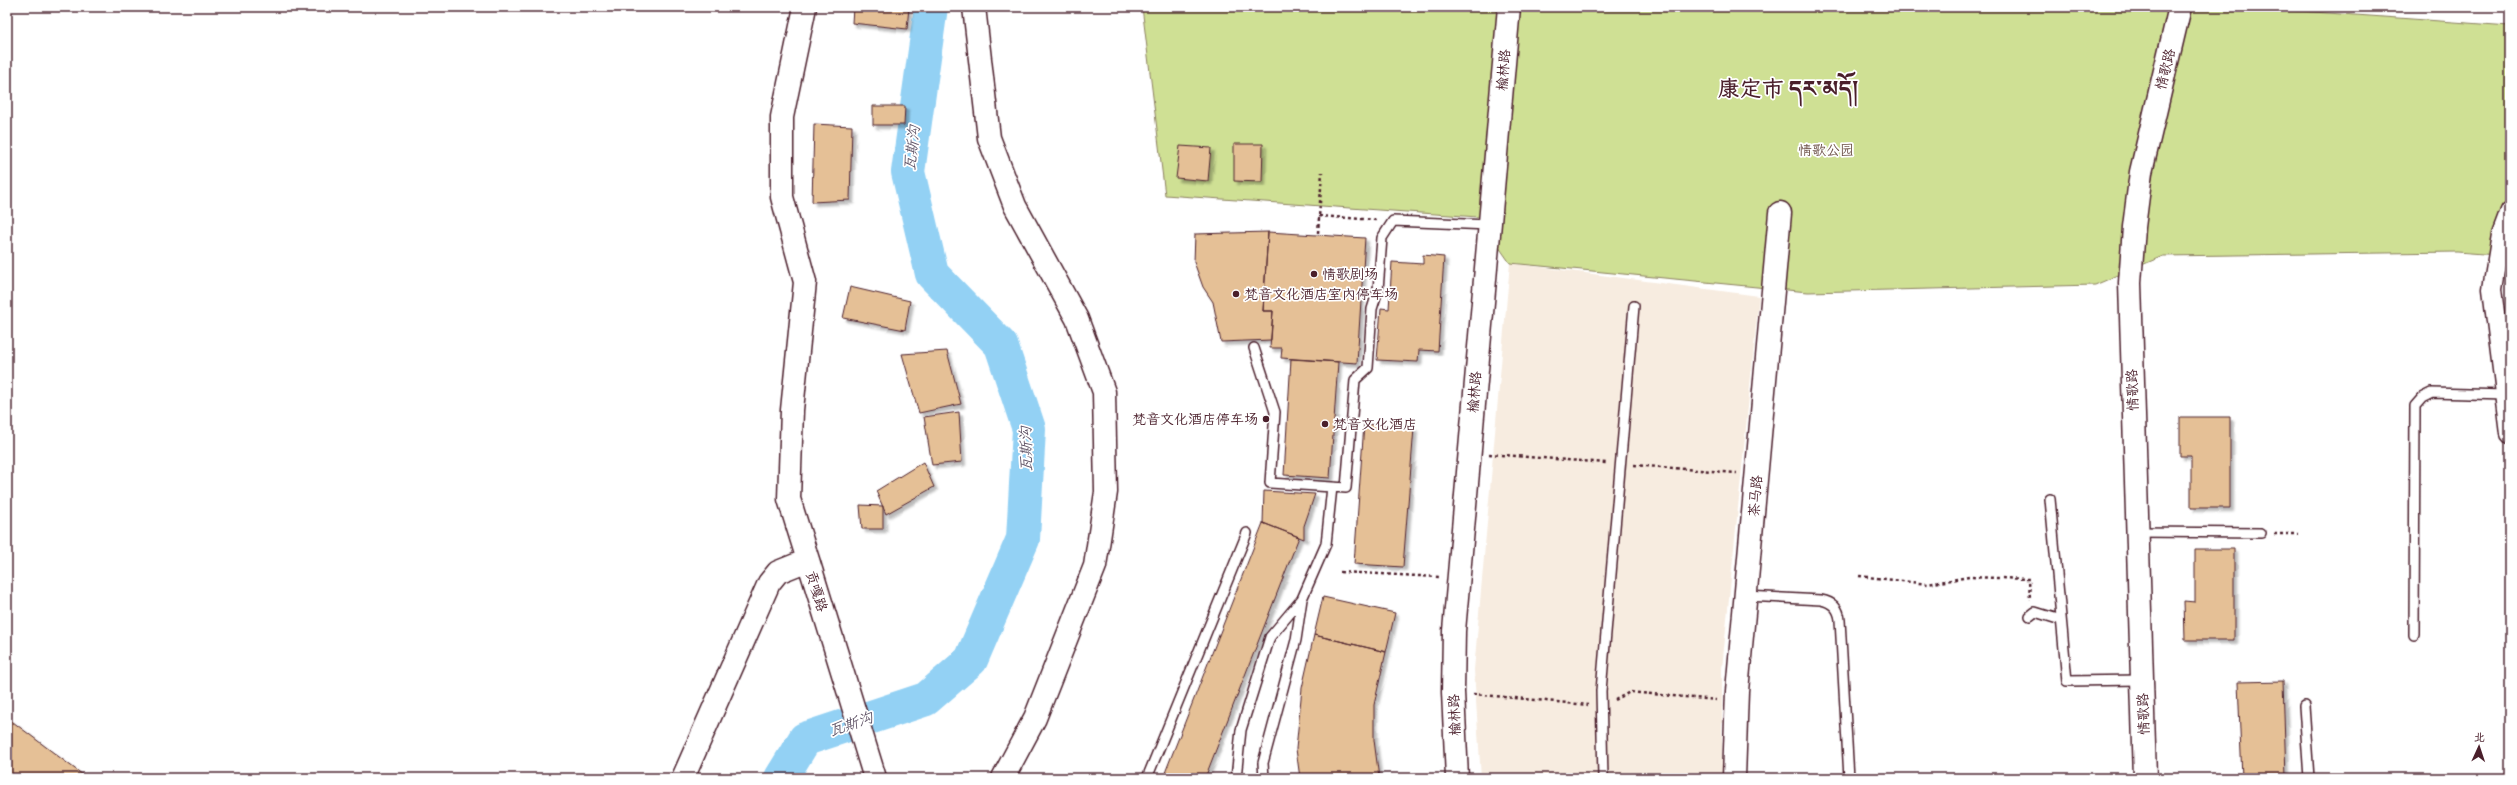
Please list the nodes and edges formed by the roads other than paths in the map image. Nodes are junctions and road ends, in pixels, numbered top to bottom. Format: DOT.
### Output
graph roads {
  1 [pos="805,7"];
  2 [pos="974,7"];
  3 [pos="1509,7"];
  4 [pos="2180,7"];
  5 [pos="2510,211"];
  6 [pos="1780,213"];
  7 [pos="1489,225"];
  8 [pos="1634,306"];
  9 [pos="1254,348"];
  10 [pos="2506,394"];
  11 [pos="2510,434"];
  12 [pos="1332,487"];
  13 [pos="2050,498"];
  14 [pos="2137,532"];
  15 [pos="1247,533"];
  16 [pos="2261,533"];
  17 [pos="808,560"];
  18 [pos="1746,596"];
  19 [pos="1302,599"];
  20 [pos="2030,616"];
  21 [pos="2061,620"];
  22 [pos="2414,635"];
  23 [pos="2142,680"];
  24 [pos="2304,706"];
  25 [pos="683,778"];
  26 [pos="875,778"];
  27 [pos="1003,778"];
  28 [pos="1147,778"];
  29 [pos="1236,778"];
  30 [pos="1264,778"];
  31 [pos="1457,778"];
  32 [pos="1604,778"];
  33 [pos="1734,778"];
  34 [pos="1849,778"];
  35 [pos="2145,778"];
  36 [pos="2309,778"];
  1 -- 17 [label="street"];
  2 -- 27 [label="street"];
  3 -- 7 [label="street, 榆林路"];
  4 -- 14 [label="street, 情歌路"];
  5 -- 10 [label="street"];
  6 -- 18 [label="street, 茶马路"];
  7 -- 12 [label="lane"];
  7 -- 31 [label="street, 榆林路"];
  8 -- 32 [label="lane"];
  9 -- 12 [label="lane"];
  10 -- 11 [label="street"];
  10 -- 22 [label="lane"];
  12 -- 19 [label="lane"];
  13 -- 21 [label="lane"];
  14 -- 16 [label="lane"];
  14 -- 23 [label="street, 情歌路"];
  15 -- 28 [label="lane"];
  17 -- 25 [label="street, 贡嘎路"];
  17 -- 26 [label="street, 贡嘎路"];
  18 -- 33 [label="street, 茶马路"];
  18 -- 34 [label="lane"];
  19 -- 29 [label="lane"];
  19 -- 30 [label="lane"];
  20 -- 21 [label="lane"];
  21 -- 23 [label="lane"];
  23 -- 35 [label="street, 情歌路"];
  24 -- 36 [label="lane"];
}
